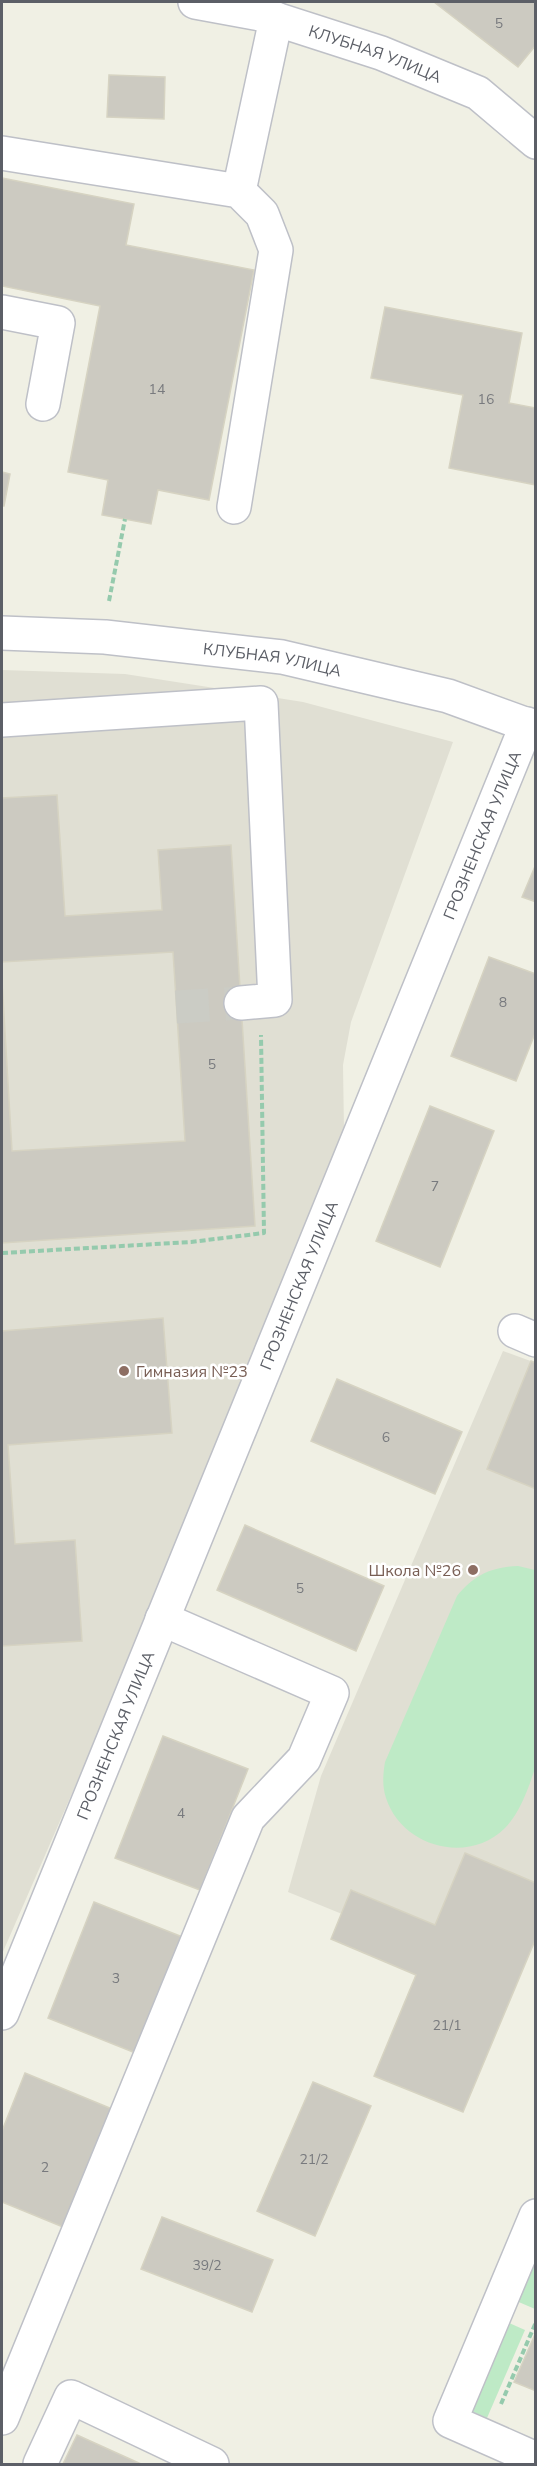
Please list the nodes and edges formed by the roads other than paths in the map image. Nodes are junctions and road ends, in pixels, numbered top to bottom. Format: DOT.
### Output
graph roads {
  1 [pos="195,2"];
  2 [pos="276,19"];
  3 [pos="536,142"];
  4 [pos="2,153"];
  5 [pos="239,191"];
  6 [pos="2,312"];
  7 [pos="43,404"];
  8 [pos="234,507"];
  9 [pos="2,633"];
  10 [pos="2,720"];
  11 [pos="531,726"];
  12 [pos="250,1002"];
  13 [pos="162,1619"];
  14 [pos="2,2013"];
  15 [pos="536,2216"];
  16 [pos="2,2418"];
  17 [pos="536,2459"];
  18 [pos="40,2464"];
  19 [pos="212,2464"];
  1 -- 2 [label="street, КЛУБНАЯ УЛИЦА"];
  2 -- 3 [label="street, КЛУБНАЯ УЛИЦА"];
  2 -- 5 [label="street"];
  4 -- 5 [label="street"];
  5 -- 8 [label="street"];
  6 -- 7 [label="street"];
  9 -- 11 [label="street, КЛУБНАЯ УЛИЦА"];
  10 -- 12 [label="street"];
  11 -- 13 [label="street, ГРОЗНЕНСКАЯ УЛИЦА"];
  13 -- 14 [label="street, ГРОЗНЕНСКАЯ УЛИЦА"];
  13 -- 16 [label="street"];
  15 -- 17 [label="street"];
  18 -- 19 [label="street"];
}
